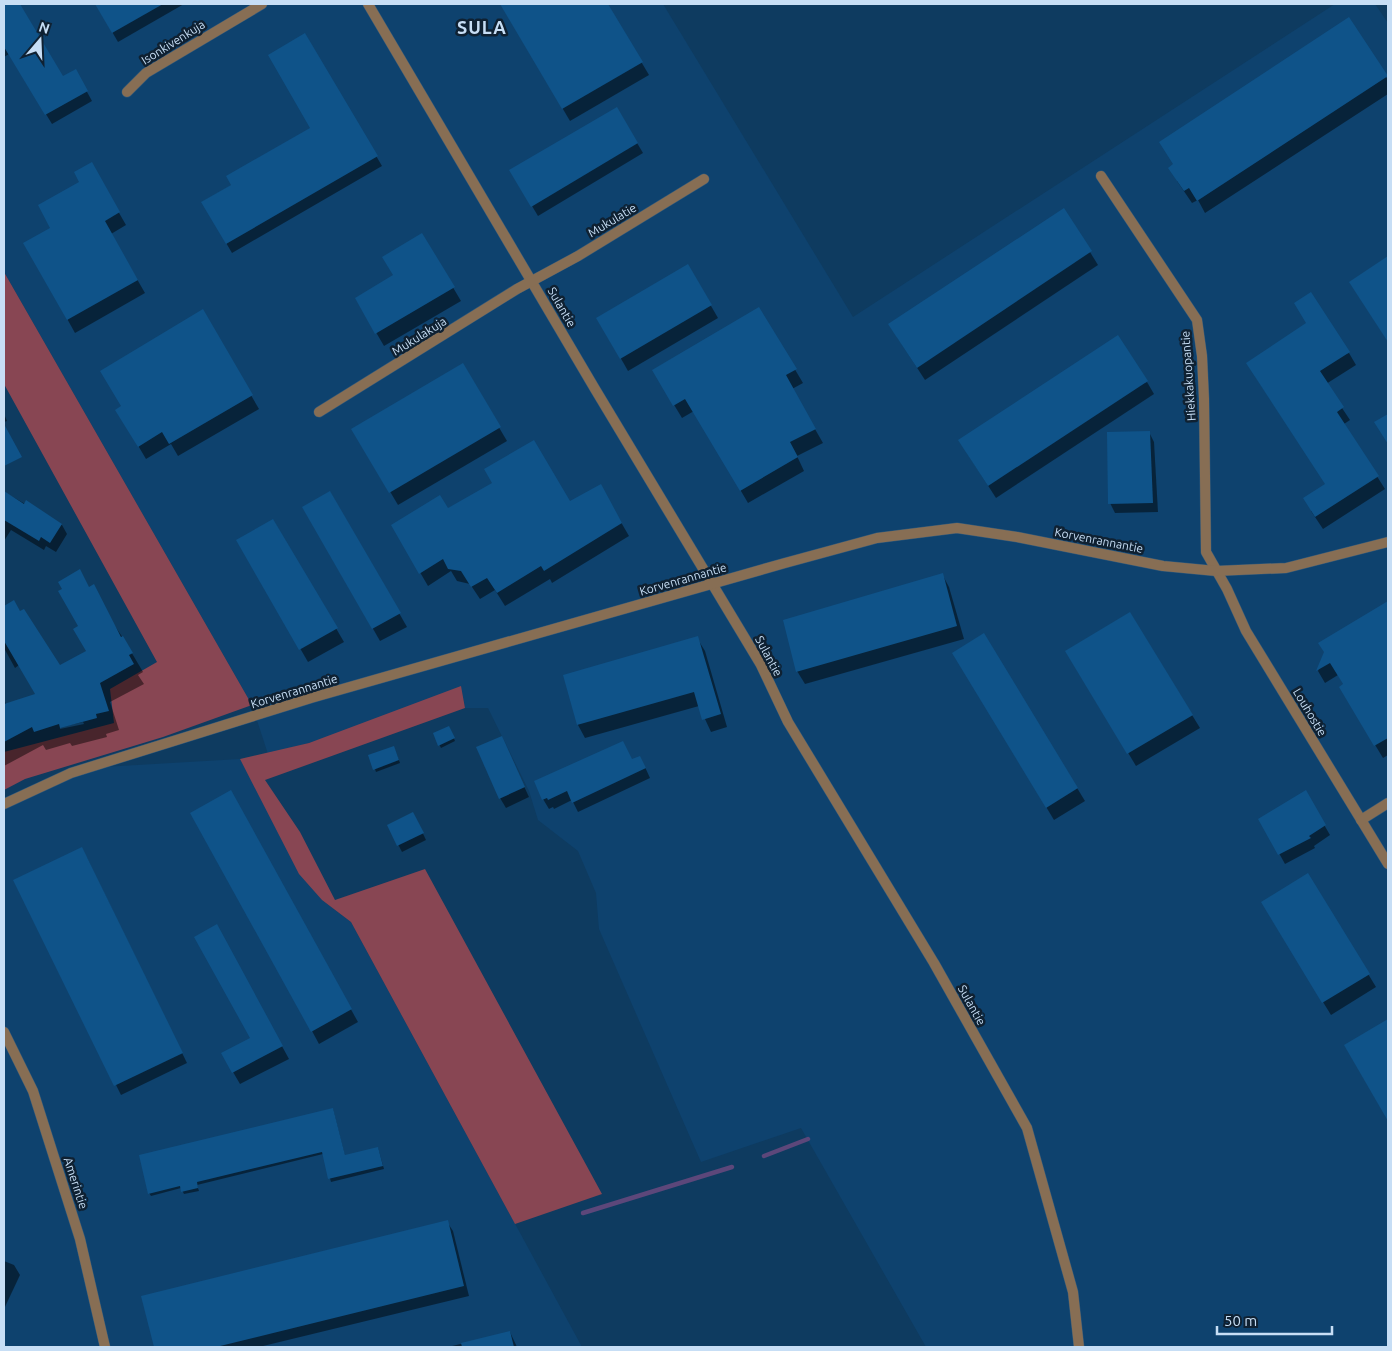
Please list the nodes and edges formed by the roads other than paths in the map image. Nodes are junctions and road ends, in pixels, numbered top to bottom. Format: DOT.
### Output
graph roads {
  1 [pos="262,4"];
  2 [pos="368,4"];
  3 [pos="127,92"];
  4 [pos="1101,176"];
  5 [pos="704,179"];
  6 [pos="533,281"];
  7 [pos="319,412"];
  8 [pos="1388,542"];
  9 [pos="1216,571"];
  10 [pos="713,583"];
  11 [pos="1388,803"];
  12 [pos="4,804"];
  13 [pos="1361,820"];
  14 [pos="1388,864"];
  15 [pos="4,1032"];
  16 [pos="106,1347"];
  17 [pos="1079,1347"];
  1 -- 3 [label="street, Isonkivenkuja"];
  2 -- 6 [label="street, Sulantie"];
  4 -- 9 [label="street, Hiekkakuopantie"];
  5 -- 6 [label="street, Mukulatie"];
  6 -- 7 [label="street, Mukulakuja"];
  6 -- 10 [label="street, Sulantie"];
  8 -- 9 [label="street, Korvenrannantie"];
  9 -- 10 [label="street, Korvenrannantie"];
  9 -- 13 [label="street, Louhostie"];
  10 -- 12 [label="street, Korvenrannantie"];
  10 -- 17 [label="street, Sulantie"];
  11 -- 13 [label="street"];
  13 -- 14 [label="street, Louhostie"];
  15 -- 16 [label="street, Amerintie"];
}
